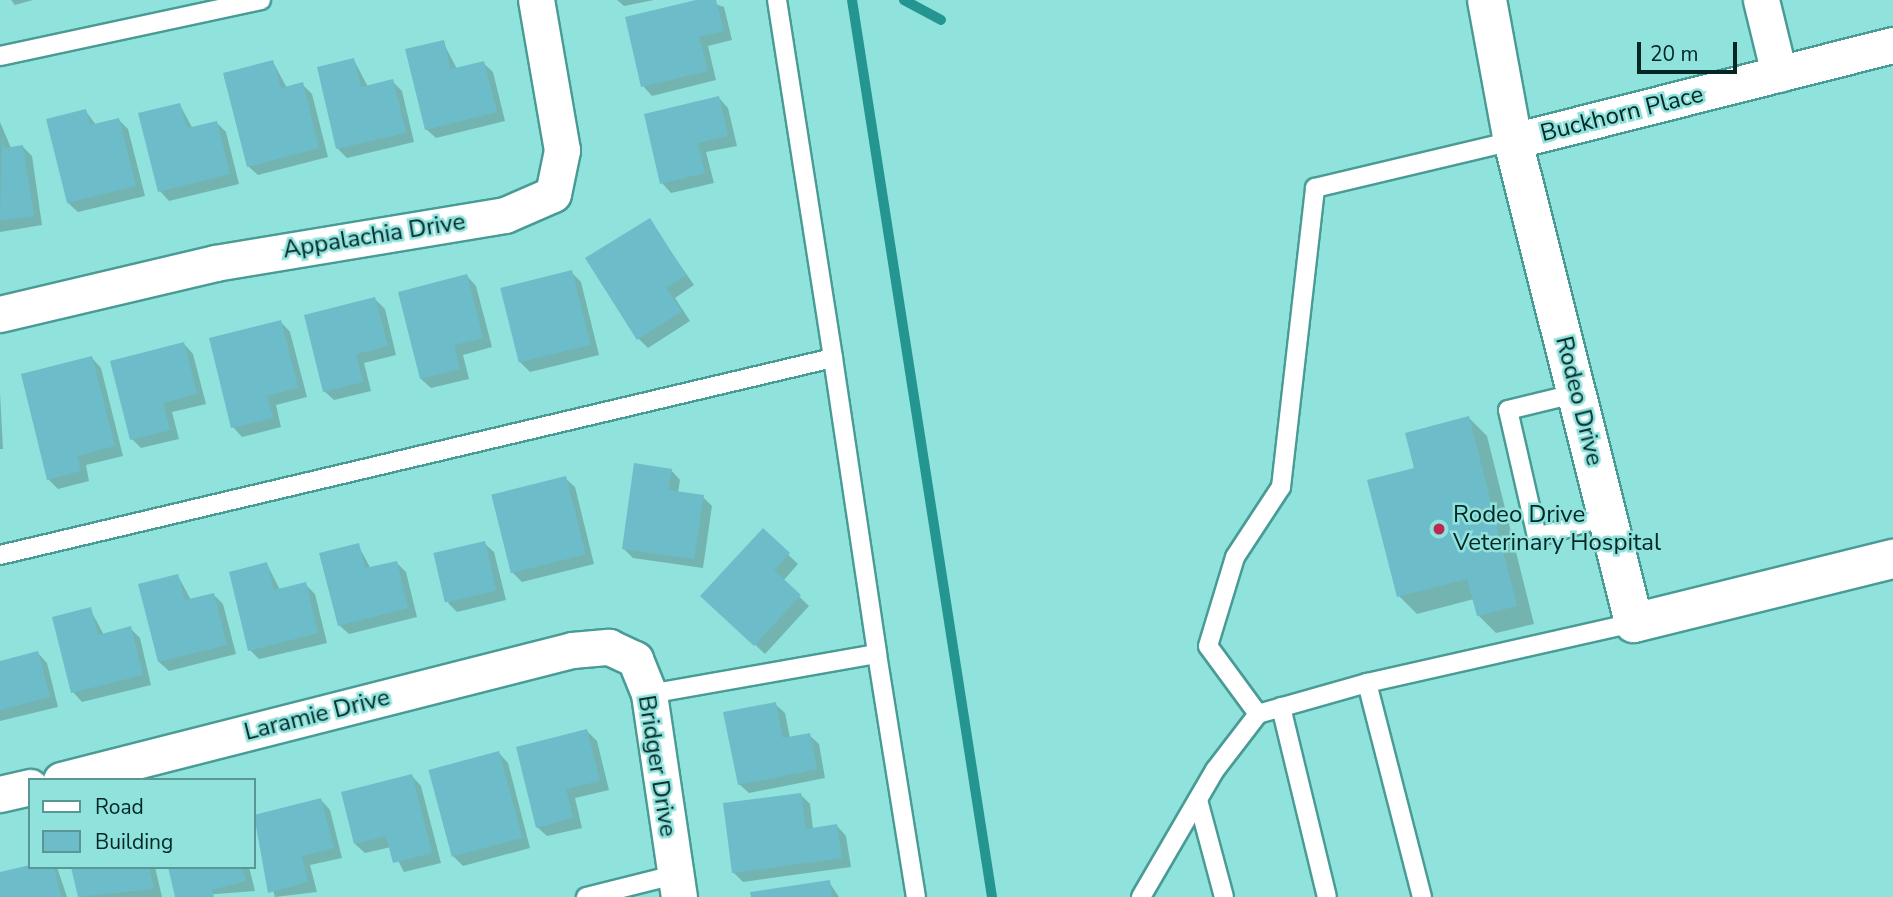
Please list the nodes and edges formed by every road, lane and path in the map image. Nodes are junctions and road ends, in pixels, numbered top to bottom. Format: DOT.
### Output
graph roads {
  1 [pos="261,0"];
  2 [pos="536,0"];
  3 [pos="777,0"];
  4 [pos="1487,0"];
  5 [pos="1761,0"];
  6 [pos="1893,45"];
  7 [pos="0,56"];
  8 [pos="1779,74"];
  9 [pos="1513,141"];
  10 [pos="0,314"];
  11 [pos="833,358"];
  12 [pos="1577,393"];
  13 [pos="1607,516"];
  14 [pos="0,555"];
  15 [pos="1893,559"];
  16 [pos="1634,623"];
  17 [pos="572,650"];
  18 [pos="877,654"];
  19 [pos="1367,683"];
  20 [pos="649,694"];
  21 [pos="1281,707"];
  22 [pos="1258,714"];
  23 [pos="69,778"];
  24 [pos="28,787"];
  25 [pos="0,794"];
  26 [pos="1198,800"];
  27 [pos="676,886"];
  28 [pos="586,897"];
  29 [pos="916,897"];
  30 [pos="1141,897"];
  31 [pos="1224,897"];
  32 [pos="1327,897"];
  33 [pos="1422,897"];
  1 -- 7 [label="lane"];
  2 -- 10 [label="street, Appalachia Drive"];
  3 -- 11 [label="lane"];
  4 -- 9 [label="street, Rodeo Drive"];
  5 -- 8 [label="street"];
  6 -- 8 [label="street, Buckhorn Place"];
  8 -- 9 [label="street, Buckhorn Place"];
  9 -- 12 [label="street, Rodeo Drive"];
  9 -- 22 [label="lane"];
  11 -- 14 [label="lane"];
  11 -- 18 [label="lane"];
  12 -- 13 [label="street, Rodeo Drive"];
  12 -- 13 [label="lane"];
  13 -- 16 [label="street, Rodeo Drive"];
  15 -- 16 [label="street"];
  16 -- 19 [label="lane"];
  17 -- 20 [label="street, Bridger Drive"];
  17 -- 23 [label="street, Laramie Drive"];
  18 -- 20 [label="lane"];
  18 -- 29 [label="lane"];
  19 -- 21 [label="lane"];
  19 -- 33 [label="lane"];
  20 -- 27 [label="street, Bridger Drive"];
  21 -- 22 [label="lane"];
  21 -- 32 [label="lane"];
  22 -- 26 [label="lane"];
  24 -- 25 [label="street"];
  26 -- 30 [label="lane"];
  26 -- 31 [label="lane"];
  27 -- 28 [label="lane"];
}
